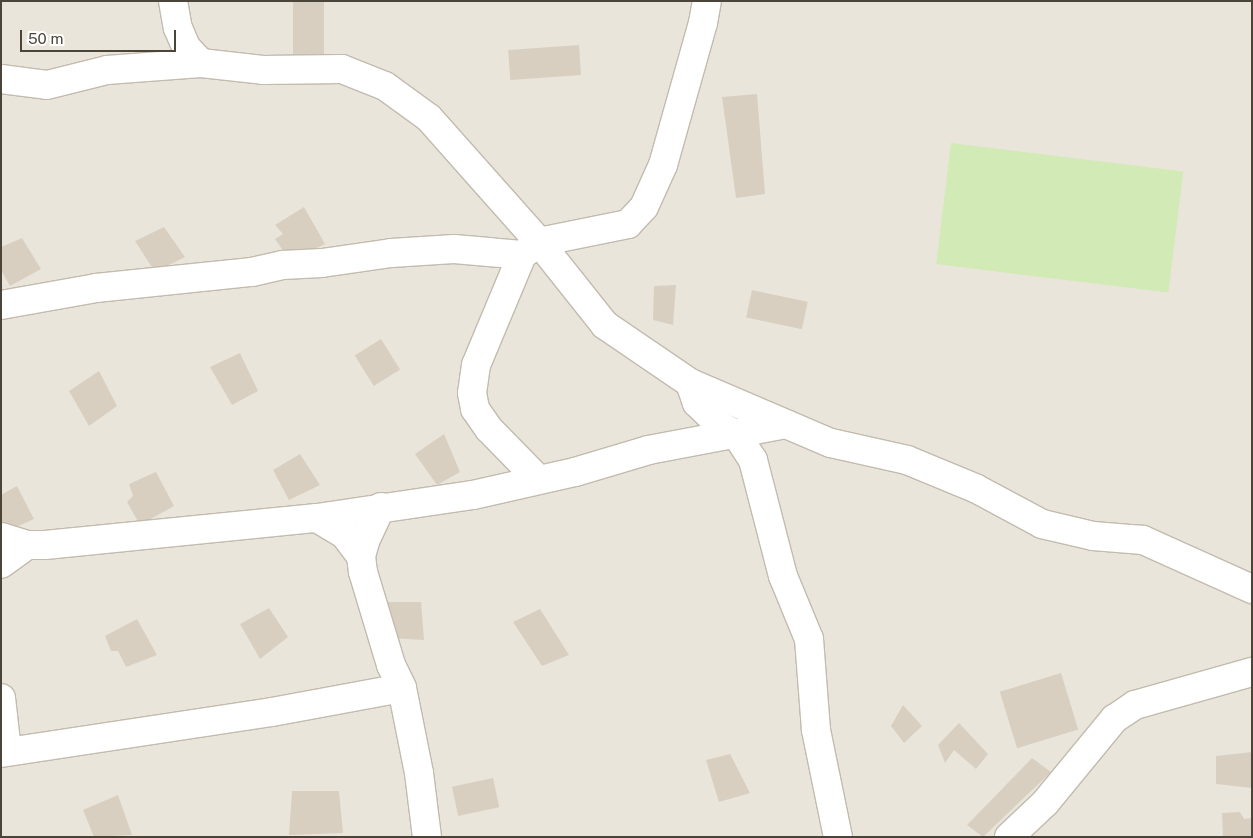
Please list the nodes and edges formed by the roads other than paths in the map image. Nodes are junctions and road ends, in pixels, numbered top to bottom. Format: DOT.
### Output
graph roads {
  1 [pos="173,1"];
  2 [pos="707,1"];
  3 [pos="201,63"];
  4 [pos="1,79"];
  5 [pos="531,248"];
  6 [pos="1,305"];
  7 [pos="690,383"];
  8 [pos="786,424"];
  9 [pos="736,434"];
  10 [pos="538,479"];
  11 [pos="381,507"];
  12 [pos="317,518"];
  13 [pos="14,541"];
  14 [pos="361,556"];
  15 [pos="1,564"];
  16 [pos="1252,589"];
  17 [pos="1252,672"];
  18 [pos="402,688"];
  19 [pos="1,698"];
  20 [pos="4,752"];
  21 [pos="427,837"];
  22 [pos="838,837"];
  23 [pos="1009,837"];
  1 -- 3 [label="street"];
  2 -- 5 [label="street"];
  3 -- 4 [label="street"];
  3 -- 5 [label="street"];
  5 -- 6 [label="street"];
  5 -- 7 [label="street"];
  5 -- 10 [label="street"];
  7 -- 8 [label="street"];
  7 -- 9 [label="street"];
  8 -- 9 [label="street"];
  8 -- 16 [label="street"];
  9 -- 10 [label="street"];
  9 -- 22 [label="street"];
  10 -- 11 [label="street"];
  11 -- 12 [label="street"];
  11 -- 14 [label="street"];
  12 -- 13 [label="street"];
  12 -- 14 [label="street"];
  13 -- 15 [label="street"];
  14 -- 18 [label="street"];
  17 -- 23 [label="street"];
  18 -- 20 [label="street"];
  18 -- 21 [label="street"];
  19 -- 20 [label="street"];
}
